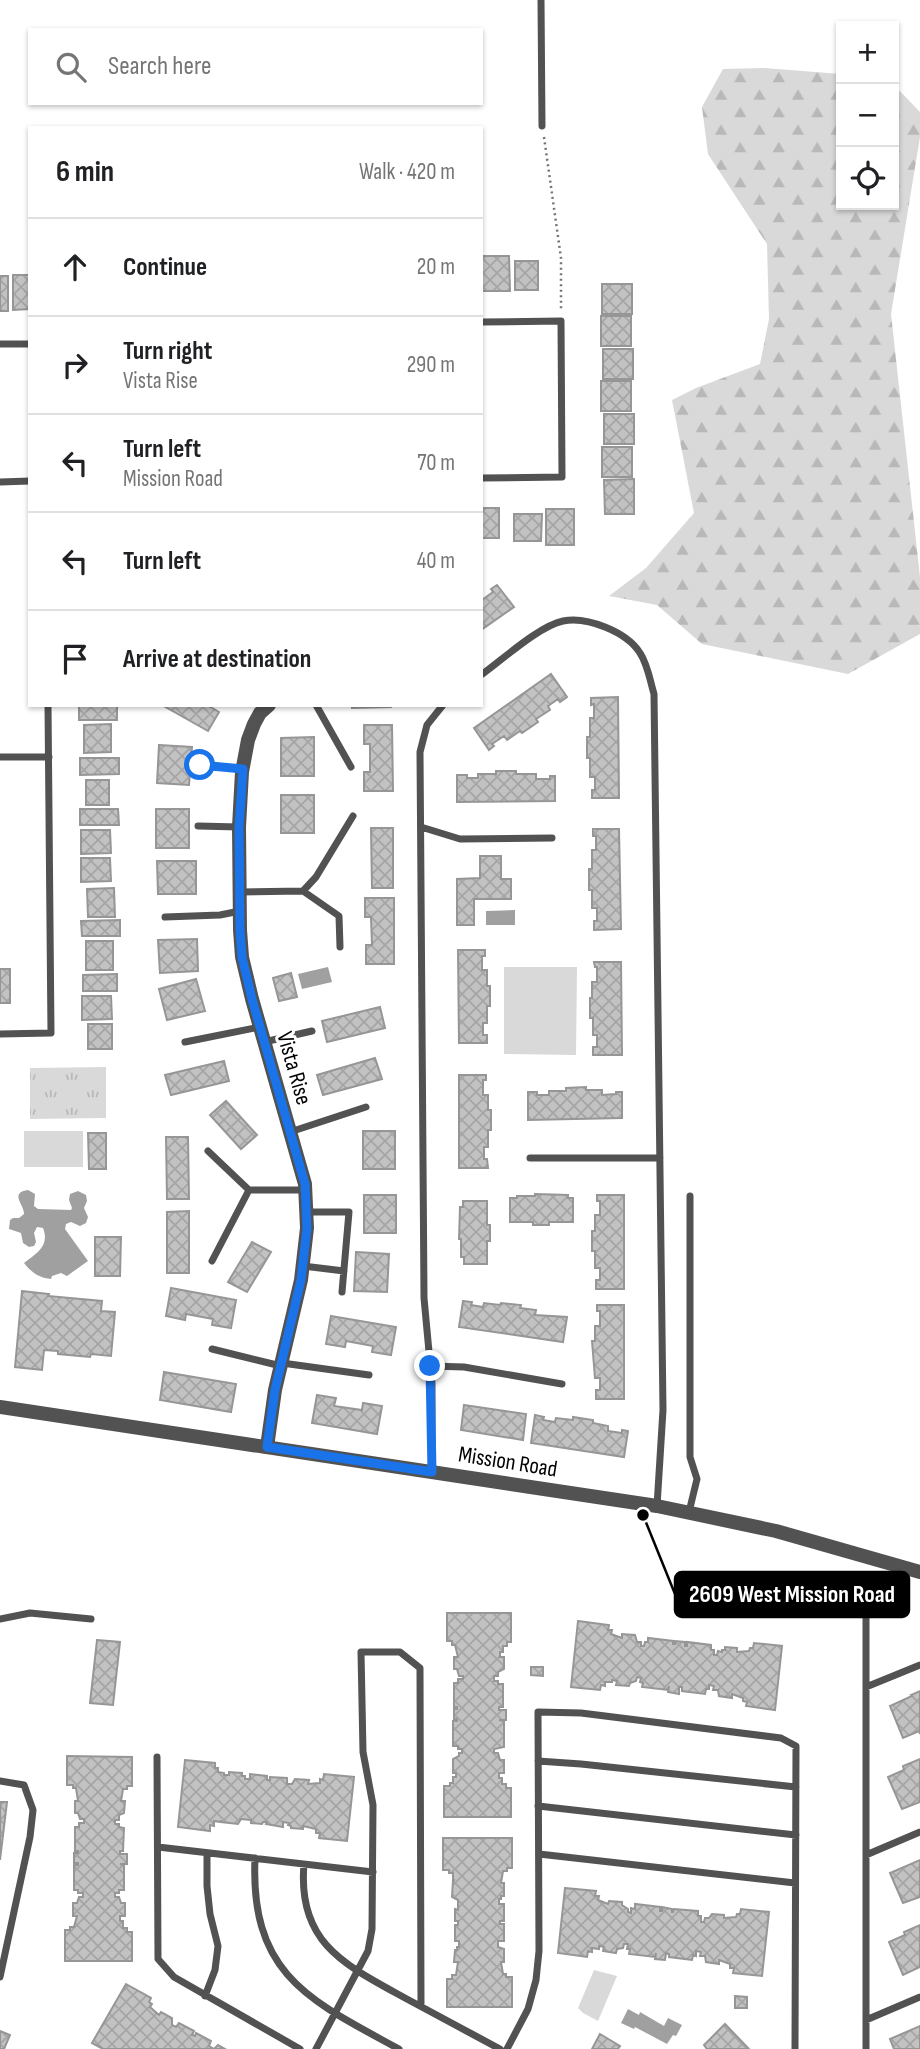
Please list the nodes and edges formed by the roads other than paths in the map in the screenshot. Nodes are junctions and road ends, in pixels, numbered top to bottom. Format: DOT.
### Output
graph roads {
  1 [pos="541,0"];
  2 [pos="542,126"];
  3 [pos="483,322"];
  4 [pos="0,344"];
  5 [pos="28,344"];
  6 [pos="483,478"];
  7 [pos="28,481"];
  8 [pos="0,482"];
  9 [pos="483,674"];
  10 [pos="48,707"];
  11 [pos="265,707"];
  12 [pos="317,707"];
  13 [pos="441,707"];
  14 [pos="0,757"];
  15 [pos="49,757"];
  16 [pos="200,765"];
  17 [pos="351,766"];
  18 [pos="243,769"];
  19 [pos="353,816"];
  20 [pos="198,826"];
  21 [pos="239,827"];
  22 [pos="421,827"];
  23 [pos="552,838"];
  24 [pos="303,891"];
  25 [pos="240,892"];
  26 [pos="240,911"];
  27 [pos="166,917"];
  28 [pos="340,947"];
  29 [pos="260,1027"];
  30 [pos="312,1031"];
  31 [pos="0,1034"];
  32 [pos="186,1042"];
  33 [pos="264,1042"];
  34 [pos="366,1107"];
  35 [pos="290,1132"];
  36 [pos="208,1151"];
  37 [pos="530,1158"];
  38 [pos="660,1158"];
  39 [pos="249,1190"];
  40 [pos="305,1190"];
  41 [pos="690,1196"];
  42 [pos="306,1212"];
  43 [pos="212,1261"];
  44 [pos="303,1266"];
  45 [pos="344,1271"];
  46 [pos="342,1292"];
  47 [pos="212,1349"];
  48 [pos="281,1365"];
  49 [pos="430,1366"];
  50 [pos="369,1376"];
  51 [pos="562,1384"];
  52 [pos="0,1406"];
  53 [pos="267,1447"];
  54 [pos="432,1472"];
  55 [pos="657,1506"];
  56 [pos="689,1513"];
  57 [pos="920,1572"];
  58 [pos="866,1611"];
  59 [pos="0,1619"];
  60 [pos="91,1619"];
  61 [pos="920,1665"];
  62 [pos="866,1687"];
  63 [pos="158,1757"];
  64 [pos="538,1761"];
  65 [pos="0,1782"];
  66 [pos="796,1787"];
  67 [pos="538,1806"];
  68 [pos="920,1832"];
  69 [pos="796,1835"];
  70 [pos="158,1847"];
  71 [pos="207,1853"];
  72 [pos="539,1854"];
  73 [pos="866,1855"];
  74 [pos="256,1858"];
  75 [pos="304,1864"];
  76 [pos="373,1872"];
  77 [pos="795,1883"];
  78 [pos="357,1972"];
  79 [pos="0,1977"];
  80 [pos="205,1996"];
  81 [pos="920,1997"];
  82 [pos="421,2006"];
  83 [pos="335,2014"];
  84 [pos="866,2020"];
  85 [pos="300,2049"];
  86 [pos="316,2049"];
  87 [pos="399,2049"];
  88 [pos="500,2049"];
  89 [pos="507,2049"];
  90 [pos="795,2049"];
  91 [pos="866,2049"];
  1 -- 2 [label="lane"];
  3 -- 6 [label="lane"];
  4 -- 5 [label="lane"];
  7 -- 8 [label="lane"];
  9 -- 38 [label="lane"];
  10 -- 15 [label="lane"];
  11 -- 18 [label="street, Vista Rise"];
  12 -- 17 [label="lane"];
  13 -- 22 [label="lane"];
  14 -- 15 [label="lane"];
  15 -- 31 [label="lane"];
  16 -- 18 [label="lane"];
  18 -- 21 [label="street, Vista Rise"];
  19 -- 24 [label="lane"];
  20 -- 21 [label="lane"];
  21 -- 25 [label="street, Vista Rise"];
  22 -- 23 [label="lane"];
  22 -- 49 [label="lane"];
  24 -- 25 [label="lane"];
  24 -- 28 [label="lane"];
  25 -- 26 [label="street, Vista Rise"];
  26 -- 27 [label="lane"];
  26 -- 29 [label="street, Vista Rise"];
  29 -- 32 [label="lane"];
  29 -- 33 [label="street, Vista Rise"];
  30 -- 33 [label="lane"];
  33 -- 35 [label="street, Vista Rise"];
  34 -- 35 [label="lane"];
  35 -- 40 [label="street, Vista Rise"];
  36 -- 39 [label="lane"];
  37 -- 38 [label="lane"];
  38 -- 55 [label="lane"];
  39 -- 40 [label="lane"];
  39 -- 43 [label="lane"];
  40 -- 42 [label="street, Vista Rise"];
  41 -- 56 [label="lane"];
  42 -- 44 [label="street, Vista Rise"];
  42 -- 45 [label="lane"];
  44 -- 45 [label="lane"];
  44 -- 48 [label="street, Vista Rise"];
  45 -- 46 [label="lane"];
  47 -- 48 [label="lane"];
  48 -- 50 [label="lane"];
  48 -- 53 [label="street, Vista Rise"];
  49 -- 51 [label="lane"];
  49 -- 54 [label="lane"];
  52 -- 53 [label="street, Mission Road"];
  53 -- 54 [label="street, Mission Road"];
  54 -- 55 [label="street, Mission Road"];
  55 -- 56 [label="street, Mission Road"];
  56 -- 57 [label="street, Mission Road"];
  58 -- 62 [label="lane"];
  59 -- 60 [label="lane"];
  61 -- 62 [label="lane"];
  62 -- 73 [label="lane"];
  63 -- 70 [label="lane"];
  64 -- 66 [label="lane"];
  64 -- 66 [label="lane"];
  64 -- 67 [label="lane"];
  65 -- 79 [label="lane"];
  66 -- 69 [label="lane"];
  67 -- 69 [label="lane"];
  67 -- 72 [label="lane"];
  68 -- 73 [label="lane"];
  69 -- 77 [label="lane"];
  70 -- 71 [label="lane"];
  70 -- 80 [label="lane"];
  71 -- 74 [label="lane"];
  71 -- 80 [label="lane"];
  72 -- 77 [label="lane"];
  72 -- 89 [label="lane"];
  73 -- 84 [label="lane"];
  74 -- 75 [label="lane"];
  74 -- 83 [label="lane"];
  75 -- 76 [label="lane"];
  75 -- 78 [label="lane"];
  76 -- 78 [label="lane"];
  76 -- 82 [label="lane"];
  77 -- 90 [label="lane"];
  78 -- 82 [label="lane"];
  78 -- 83 [label="lane"];
  80 -- 85 [label="lane"];
  81 -- 84 [label="lane"];
  82 -- 88 [label="lane"];
  83 -- 86 [label="lane"];
  83 -- 87 [label="lane"];
  84 -- 91 [label="lane"];
}
